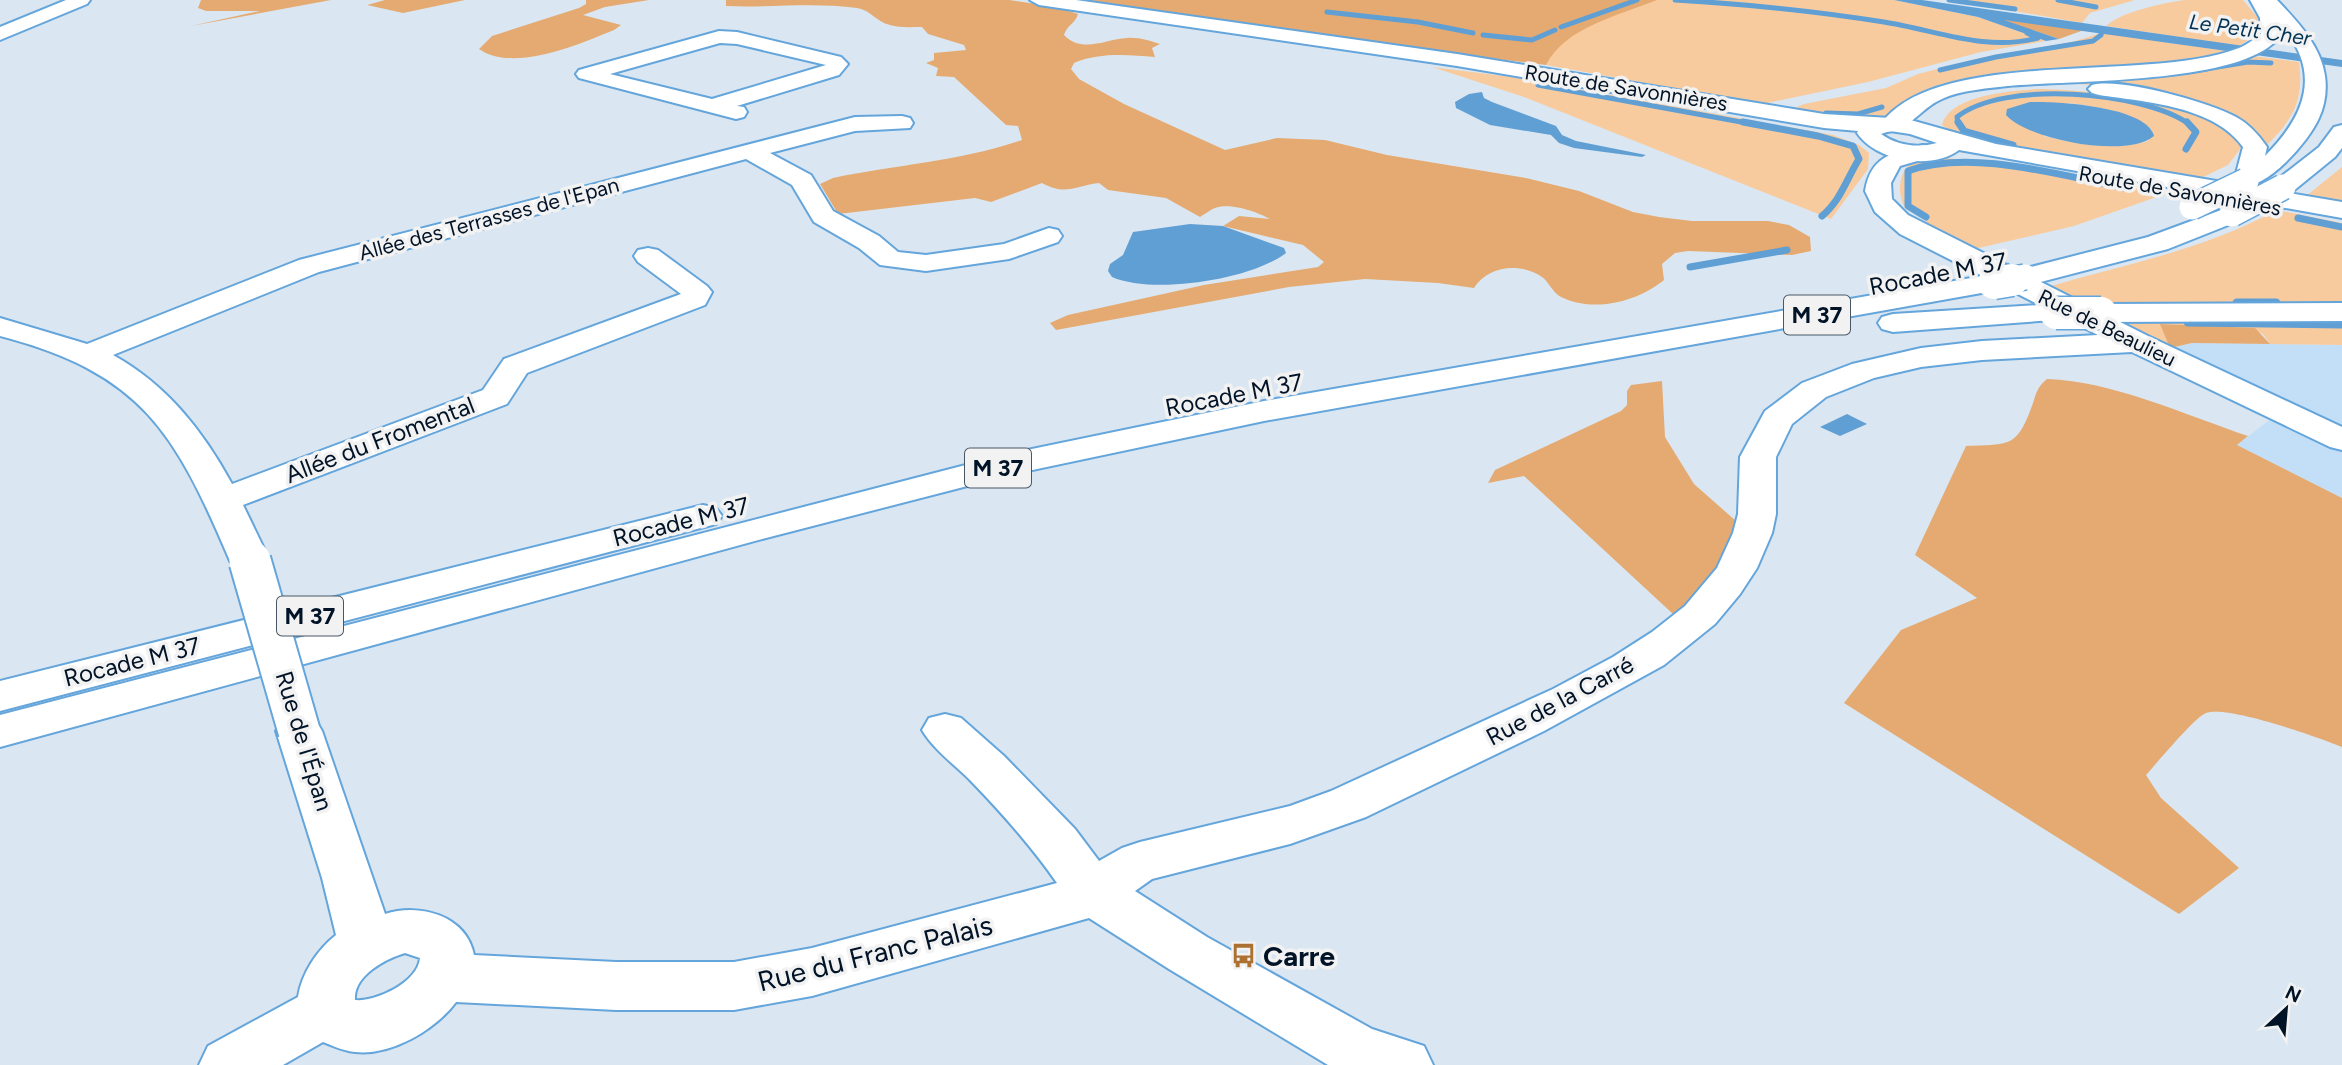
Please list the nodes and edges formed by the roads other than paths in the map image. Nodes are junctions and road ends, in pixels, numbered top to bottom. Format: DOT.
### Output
graph roads {
  1 [pos="80,0"];
  2 [pos="1039,0"];
  3 [pos="2259,0"];
  4 [pos="2267,0"];
  5 [pos="0,34"];
  6 [pos="563,68"];
  7 [pos="586,74"];
  8 [pos="713,106"];
  9 [pos="902,123"];
  10 [pos="2342,132"];
  11 [pos="791,140"];
  12 [pos="1884,140"];
  13 [pos="1934,144"];
  14 [pos="748,151"];
  15 [pos="2246,181"];
  16 [pos="2342,210"];
  17 [pos="2342,219"];
  18 [pos="1049,236"];
  19 [pos="648,256"];
  20 [pos="1995,274"];
  21 [pos="2342,312"];
  22 [pos="0,327"];
  23 [pos="2137,343"];
  24 [pos="1589,354"];
  25 [pos="87,355"];
  26 [pos="2342,440"];
  27 [pos="223,500"];
  28 [pos="0,696"];
  29 [pos="945,730"];
  30 [pos="0,732"];
  31 [pos="1094,895"];
  32 [pos="366,945"];
  33 [pos="443,977"];
  34 [pos="326,1011"];
  35 [pos="1371,1061"];
  36 [pos="229,1065"];
  1 -- 5 [label="main road"];
  2 -- 12 [label="main road, Route de Savonnières"];
  3 -- 12 [label="main road"];
  4 -- 15 [label="main road, Rocade M 37 / M 37"];
  6 -- 7 [label="main road"];
  7 -- 8 [label="main road"];
  7 -- 8 [label="main road"];
  8 -- 11 [label="main road"];
  9 -- 11 [label="main road, Allée des Terrasses de l'Epan"];
  10 -- 20 [label="main road, Rocade M 37 / M 37, bridge"];
  11 -- 14 [label="main road, Allée des Terrasses de l'Epan"];
  12 -- 13 [label="main road, Route de Savonnières"];
  12 -- 13 [label="main road"];
  12 -- 23 [label="main road, Rue de Beaulieu"];
  13 -- 15 [label="main road"];
  13 -- 16 [label="main road, Route de Savonnières"];
  13 -- 17 [label="main road, Route de Savonnières"];
  14 -- 18 [label="main road"];
  14 -- 25 [label="main road, Allée des Terrasses de l'Epan"];
  15 -- 20 [label="main road, Rocade M 37 / M 37, bridge"];
  19 -- 27 [label="main road, Allée du Fromental"];
  20 -- 24 [label="main road, Rocade M 37 / M 37"];
  20 -- 28 [label="main road, Rocade M 37 / M 37"];
  21 -- 24 [label="main road, bridge"];
  22 -- 25 [label="main road, Rue de l'Épan"];
  23 -- 26 [label="main road, Rue de Beaulieu"];
  23 -- 31 [label="main road, Rue de la Carré"];
  24 -- 30 [label="main road, Rocade M 37 / M 37"];
  25 -- 27 [label="main road, Rue de l'Épan"];
  27 -- 32 [label="main road, Rue de l'Épan, bridge"];
  29 -- 31 [label="main road"];
  31 -- 33 [label="main road, Rue du Franc Palais"];
  31 -- 35 [label="main road"];
  32 -- 33 [label="main road"];
  32 -- 34 [label="main road"];
  33 -- 34 [label="main road"];
  34 -- 36 [label="main road"];
}
